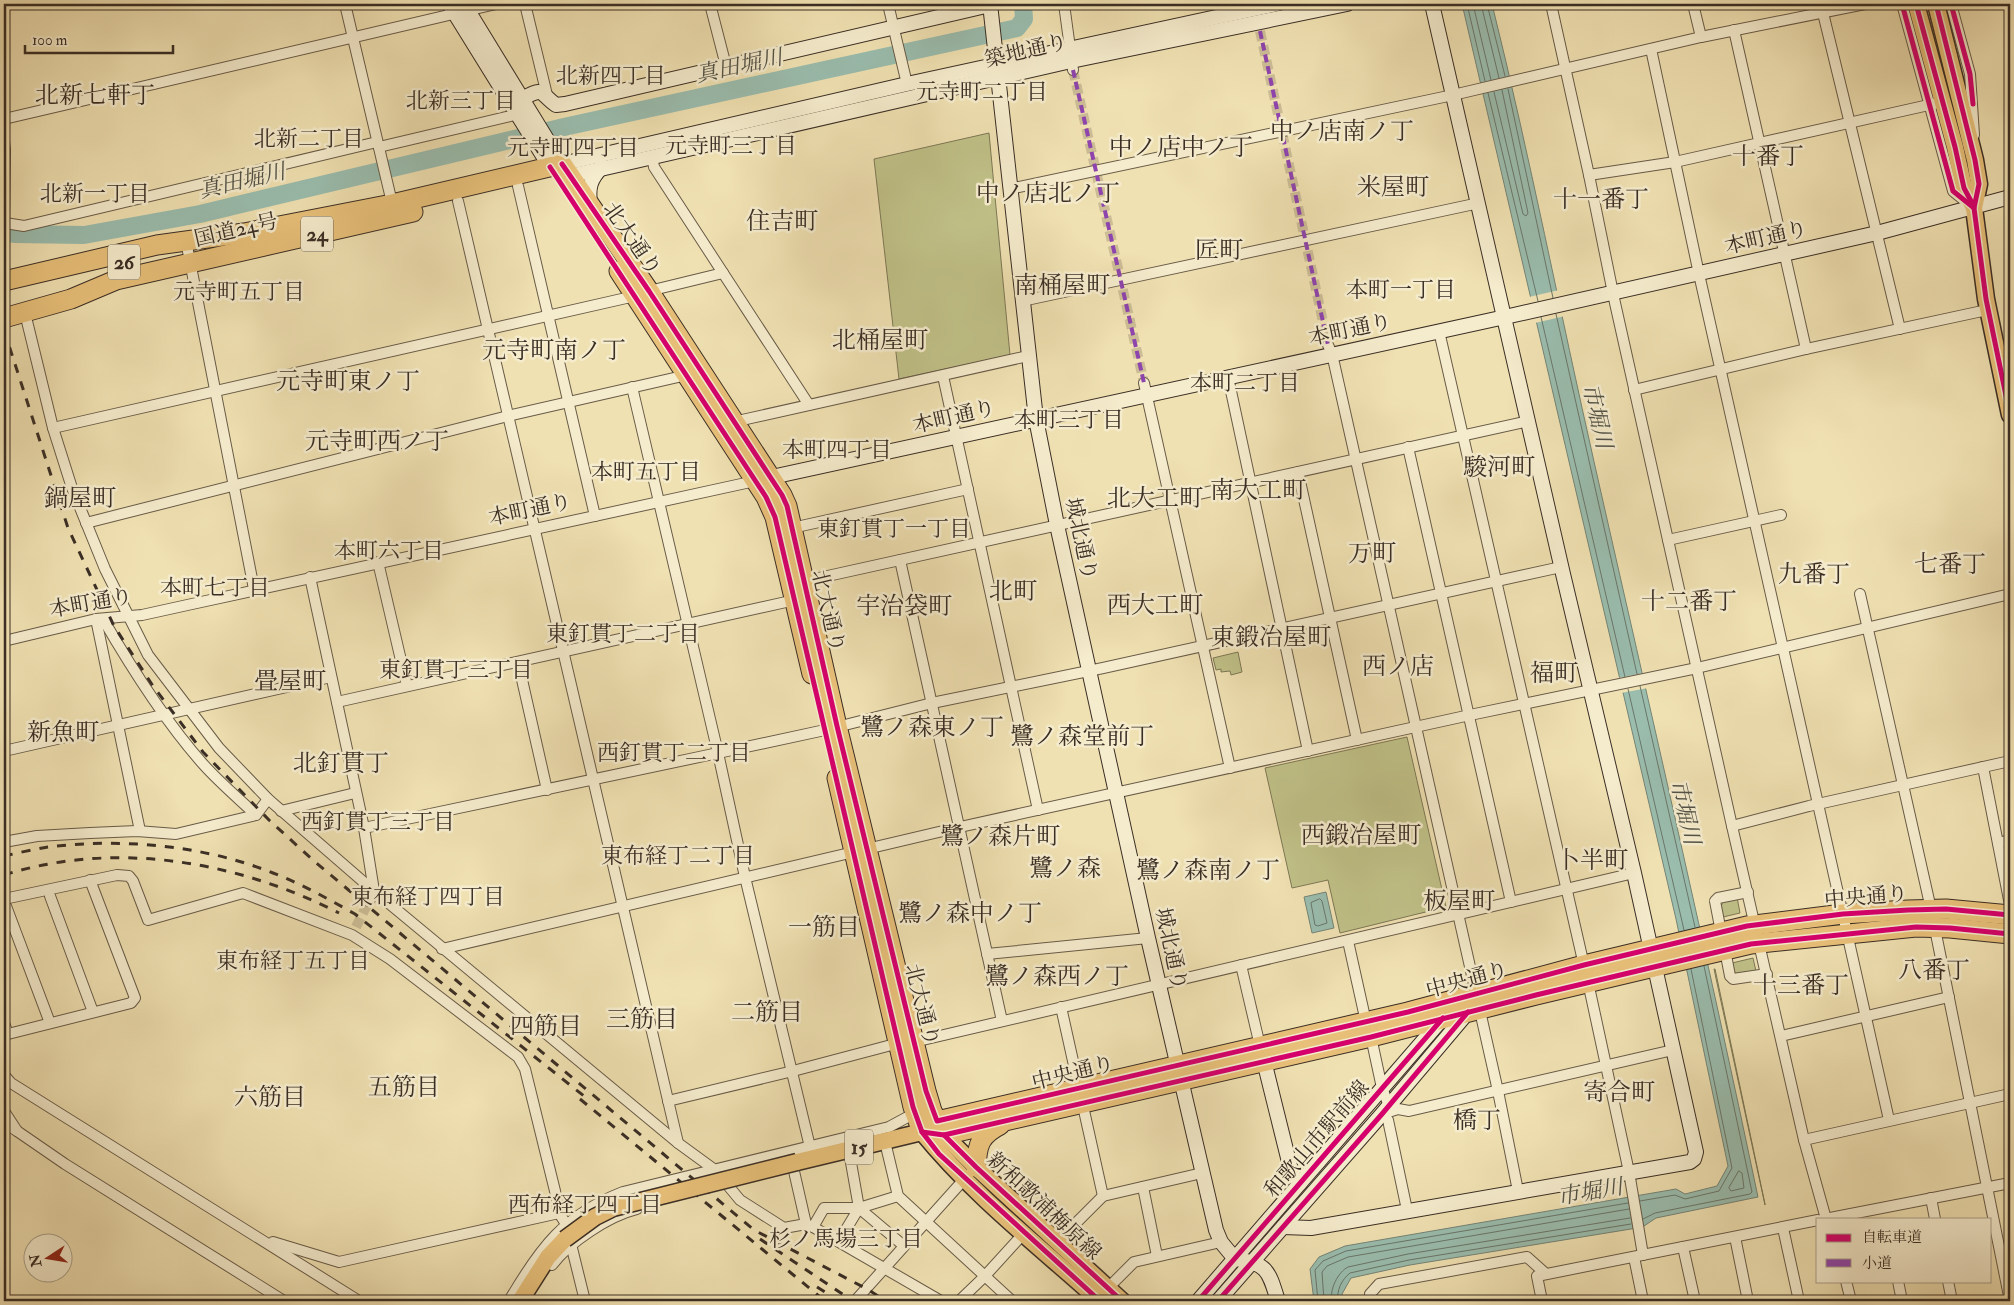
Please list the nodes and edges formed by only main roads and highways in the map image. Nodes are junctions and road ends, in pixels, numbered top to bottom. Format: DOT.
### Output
graph roads {
  1 [pos="1916,4"];
  2 [pos="1936,4"];
  3 [pos="560,171"];
  4 [pos="1974,208"];
  5 [pos="393,210"];
  6 [pos="188,250"];
  7 [pos="116,280"];
  8 [pos="4,281"];
  9 [pos="4,292"];
  10 [pos="642,293"];
  11 [pos="4,307"];
  12 [pos="4,318"];
  13 [pos="2010,416"];
  14 [pos="762,480"];
  15 [pos="831,728"];
  16 [pos="2010,916"];
  17 [pos="1758,934"];
  18 [pos="2010,934"];
  19 [pos="1471,1004"];
  20 [pos="1369,1030"];
  21 [pos="906,1042"];
  22 [pos="1082,1096"];
  23 [pos="1010,1120"];
  24 [pos="941,1128"];
  25 [pos="922,1132"];
  26 [pos="970,1173"];
  27 [pos="1104,1294"];
  28 [pos="520,1301"];
  29 [pos="1122,1301"];
  1 -- 4 [label="main road"];
  2 -- 4 [label="main road"];
  3 -- 5 [label="highway, 国道24号 / 24"];
  3 -- 5 [label="highway, 国道24号 / 24"];
  3 -- 10 [label="highway, 北大通り"];
  3 -- 10 [label="highway, 北大通り"];
  4 -- 13 [label="main road"];
  5 -- 6 [label="highway, 国道24号 / 24"];
  5 -- 6 [label="highway, 国道24号 / 24"];
  6 -- 7 [label="highway, 国道24号 / 24"];
  6 -- 8 [label="highway, 国道24号 / 24"];
  6 -- 9 [label="highway, 26"];
  7 -- 11 [label="highway, 26"];
  7 -- 12 [label="highway, 国道24号 / 24"];
  10 -- 14 [label="highway, 北大通り"];
  10 -- 14 [label="highway, 北大通り"];
  14 -- 15 [label="highway, 北大通り"];
  14 -- 15 [label="highway, 北大通り"];
  15 -- 21 [label="highway, 北大通り"];
  16 -- 17 [label="highway, 中央通り"];
  17 -- 18 [label="highway, 中央通り"];
  17 -- 19 [label="highway, 中央通り"];
  19 -- 20 [label="highway, 中央通り"];
  19 -- 20 [label="highway, 中央通り"];
  20 -- 22 [label="highway, 中央通り"];
  21 -- 24 [label="highway, 北大通り"];
  21 -- 25 [label="highway, 北大通り"];
  22 -- 23 [label="highway, 中央通り"];
  22 -- 24 [label="highway, 中央通り"];
  23 -- 24 [label="highway, 中央通り"];
  23 -- 26 [label="highway"];
  24 -- 25 [label="highway, 中央通り"];
  24 -- 26 [label="main road, 新和歌浦梅原線"];
  25 -- 26 [label="main road, 新和歌浦梅原線"];
  25 -- 28 [label="main road, 15, bridge"];
  26 -- 27 [label="main road, 新和歌浦梅原線"];
  26 -- 27 [label="main road, 新和歌浦梅原線"];
  27 -- 29 [label="main road, 新和歌浦梅原線"];
}
